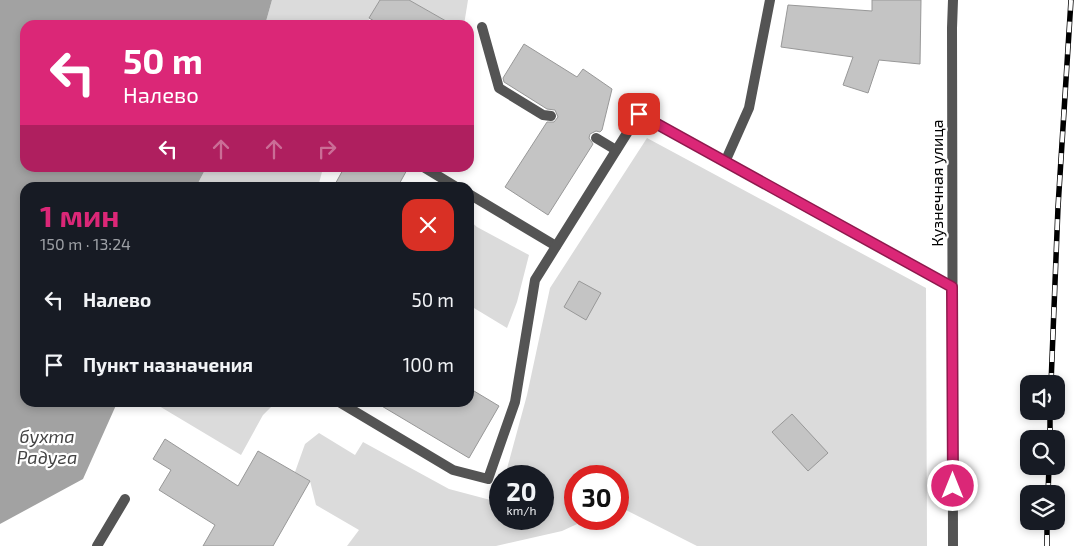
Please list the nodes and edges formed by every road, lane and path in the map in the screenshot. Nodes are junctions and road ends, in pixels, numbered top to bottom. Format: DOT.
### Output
graph roads {
  1 [pos="770,0"];
  2 [pos="954,0"];
  3 [pos="482,27"];
  4 [pos="551,116"];
  5 [pos="596,138"];
  6 [pos="616,150"];
  7 [pos="726,162"];
  8 [pos="432,172"];
  9 [pos="448,182"];
  10 [pos="474,197"];
  11 [pos="556,246"];
  12 [pos="952,287"];
  13 [pos="347,407"];
  14 [pos="125,499"];
  15 [pos="97,546"];
  16 [pos="953,546"];
  1 -- 7 [label="street"];
  2 -- 12 [label="street, Кузнечная улица"];
  3 -- 4 [label="street"];
  5 -- 6 [label="street"];
  6 -- 7 [label="street"];
  6 -- 11 [label="street"];
  7 -- 12 [label="street"];
  8 -- 9 [label="street"];
  10 -- 11 [label="street"];
  11 -- 13 [label="street"];
  12 -- 16 [label="street, Кузнечная улица"];
  14 -- 15 [label="street"];
}
